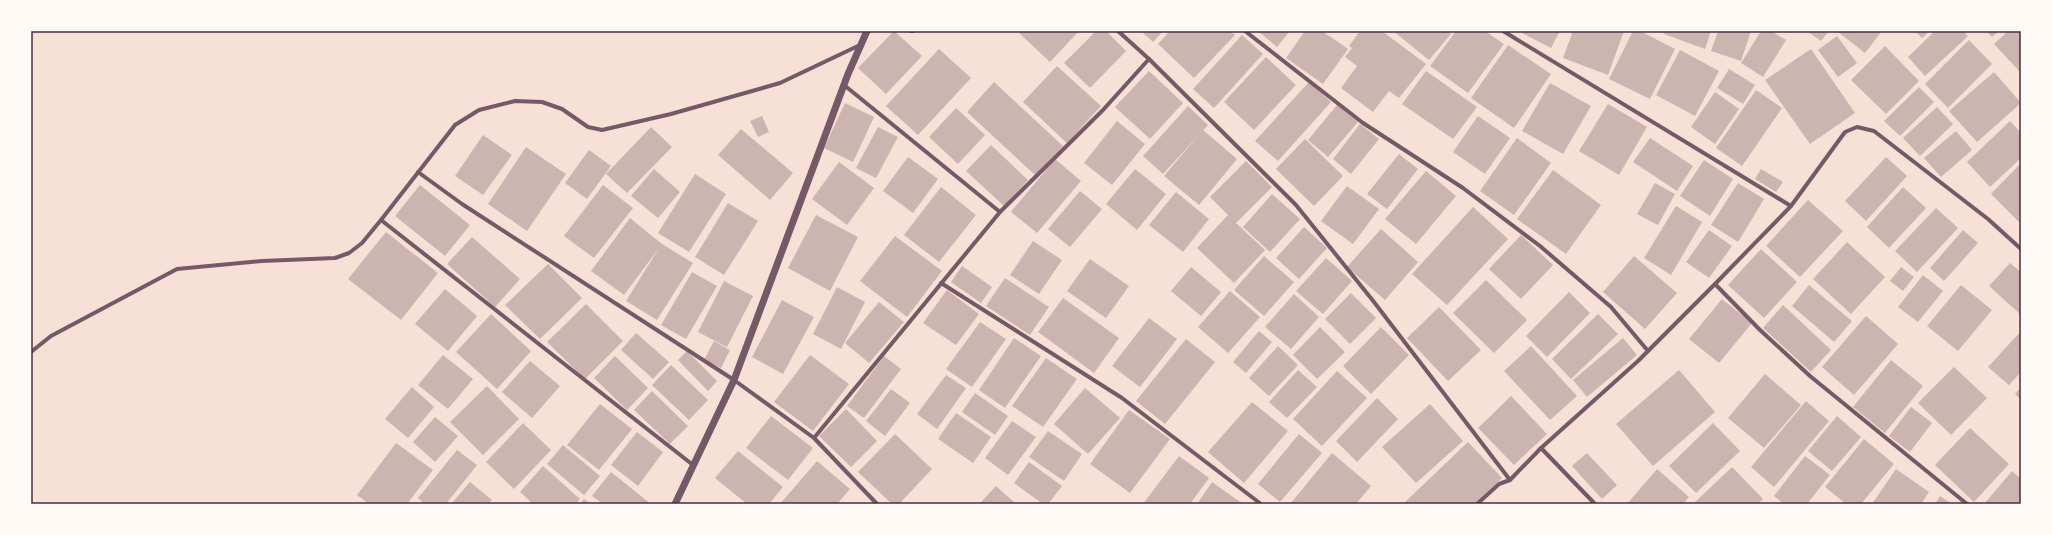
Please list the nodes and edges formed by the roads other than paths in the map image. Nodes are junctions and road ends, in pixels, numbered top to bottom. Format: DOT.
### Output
graph roads {
  1 [pos="867,31"];
  2 [pos="1118,31"];
  3 [pos="1245,31"];
  4 [pos="1504,31"];
  5 [pos="861,45"];
  6 [pos="1149,59"];
  7 [pos="844,85"];
  8 [pos="418,172"];
  9 [pos="1791,206"];
  10 [pos="1000,212"];
  11 [pos="381,220"];
  12 [pos="2021,249"];
  13 [pos="941,283"];
  14 [pos="1715,284"];
  15 [pos="1648,351"];
  16 [pos="31,352"];
  17 [pos="734,380"];
  18 [pos="814,438"];
  19 [pos="1541,448"];
  20 [pos="693,465"];
  21 [pos="1510,480"];
  22 [pos="675,504"];
  23 [pos="877,504"];
  24 [pos="1261,504"];
  25 [pos="1477,504"];
  26 [pos="1595,504"];
  27 [pos="1967,504"];
  1 -- 5 [label="street"];
  2 -- 6 [label="street"];
  3 -- 15 [label="street"];
  4 -- 9 [label="street"];
  5 -- 7 [label="street"];
  5 -- 8 [label="street"];
  6 -- 10 [label="street"];
  6 -- 21 [label="street"];
  7 -- 10 [label="street"];
  7 -- 17 [label="street"];
  8 -- 11 [label="street"];
  8 -- 17 [label="street"];
  9 -- 12 [label="street"];
  9 -- 14 [label="street"];
  10 -- 13 [label="street"];
  11 -- 16 [label="street"];
  11 -- 20 [label="street"];
  13 -- 18 [label="street"];
  13 -- 24 [label="street"];
  14 -- 15 [label="street"];
  14 -- 27 [label="street"];
  15 -- 19 [label="street"];
  17 -- 18 [label="street"];
  17 -- 20 [label="street"];
  18 -- 23 [label="street"];
  19 -- 21 [label="street"];
  19 -- 26 [label="street"];
  20 -- 22 [label="street"];
  21 -- 25 [label="street"];
}
